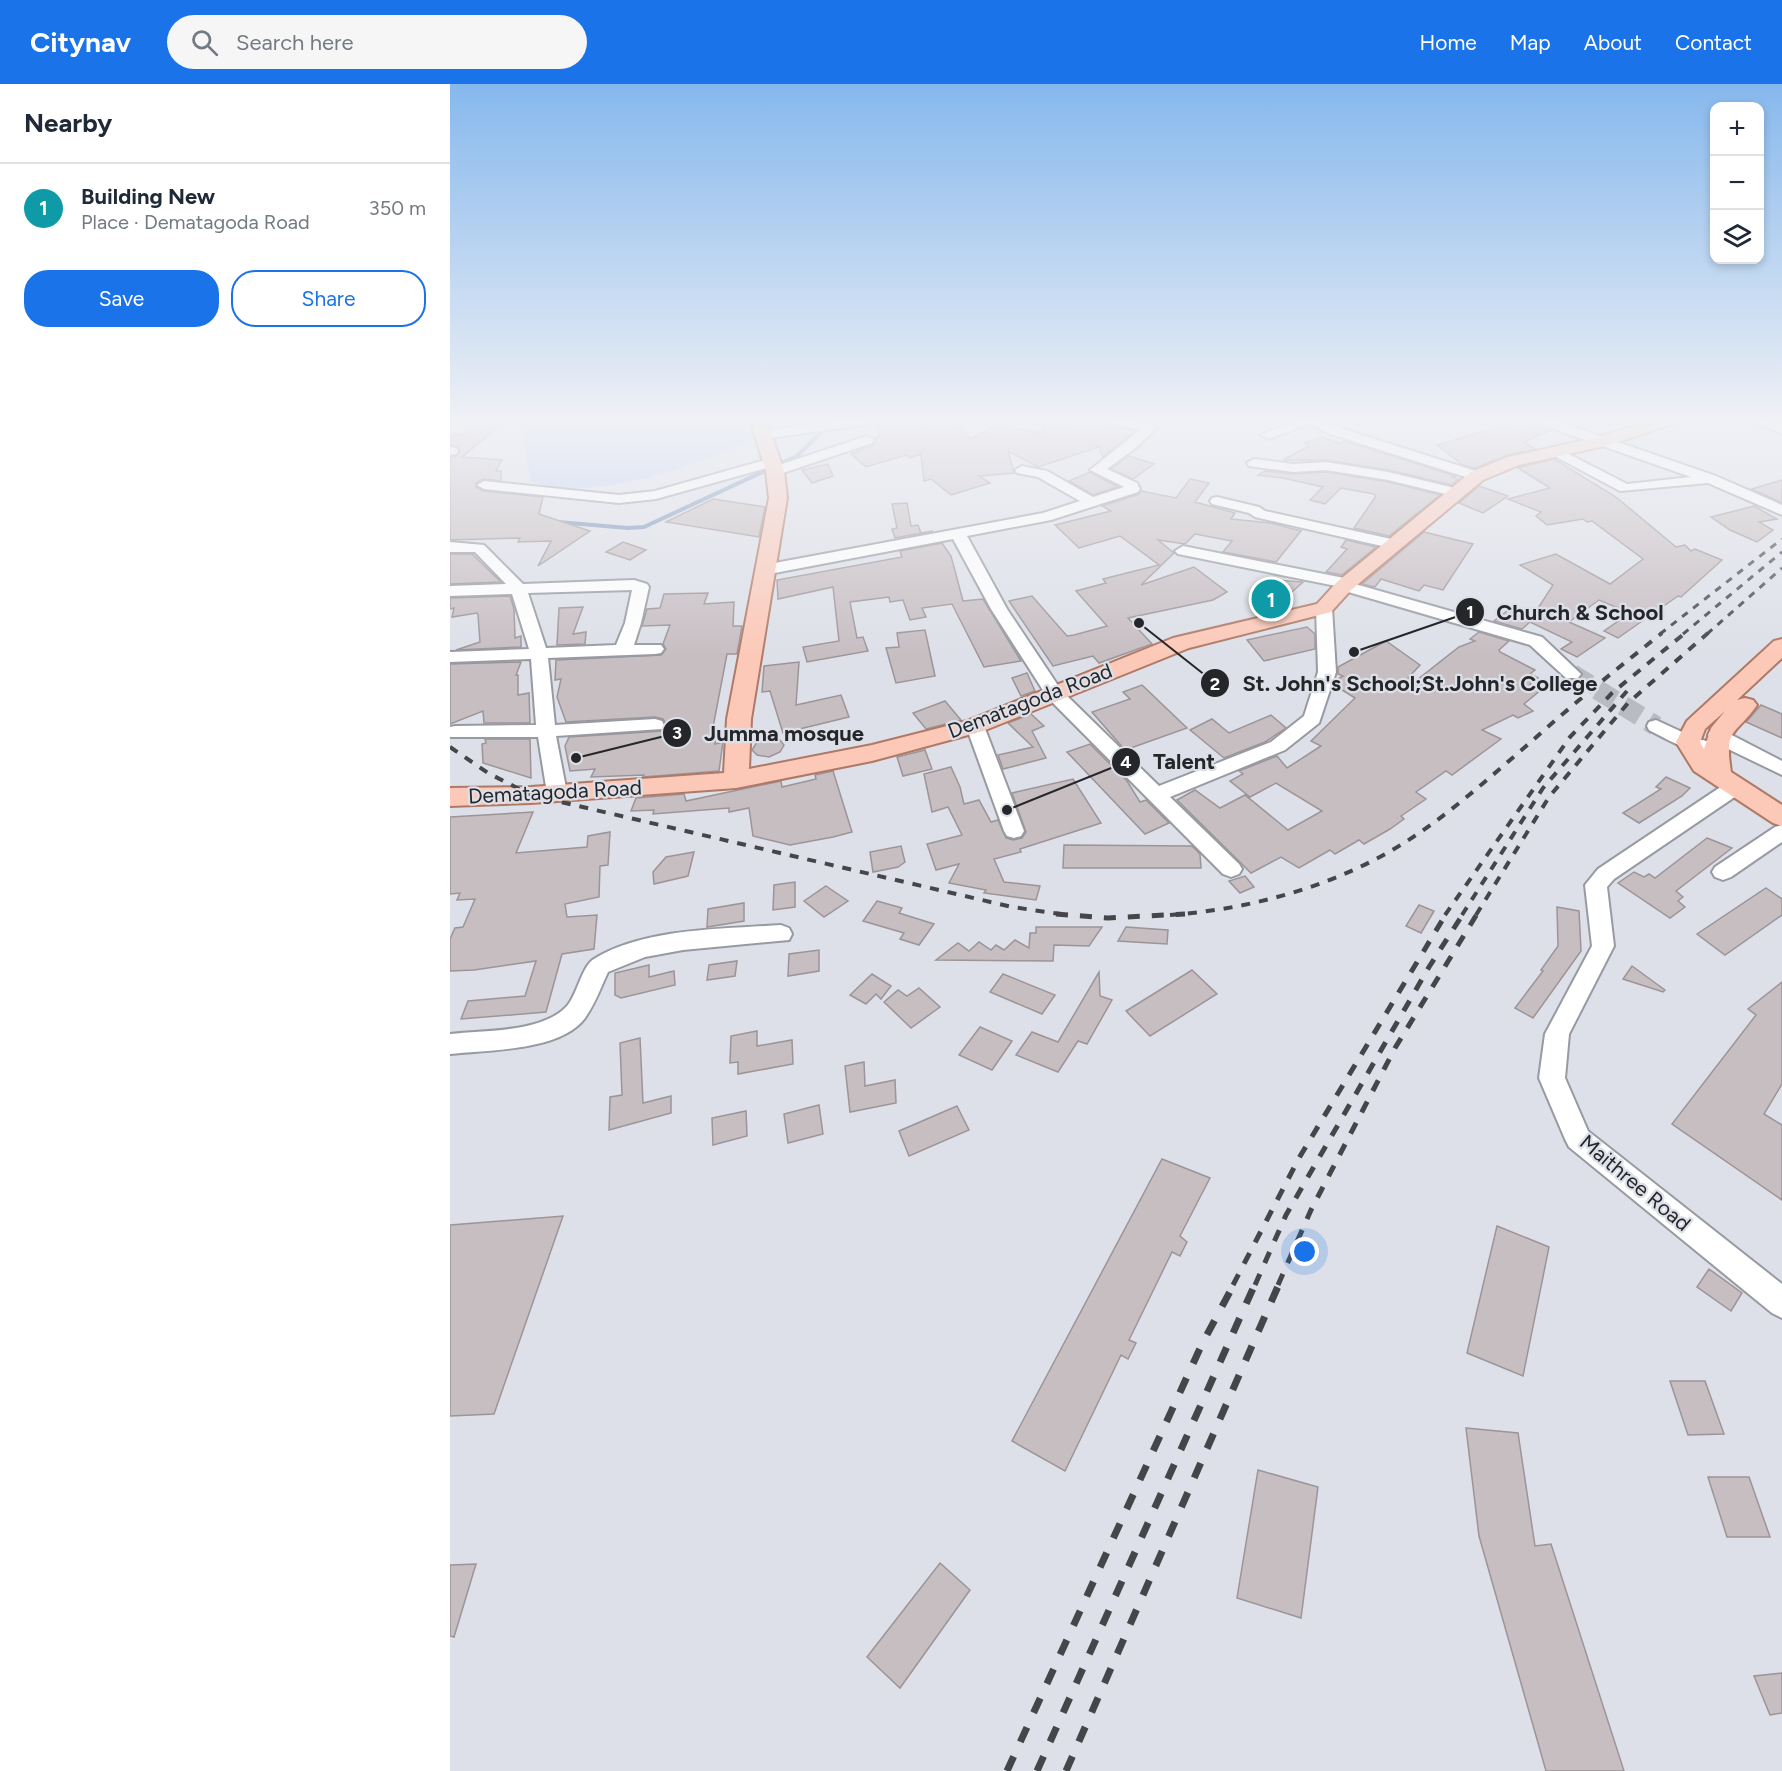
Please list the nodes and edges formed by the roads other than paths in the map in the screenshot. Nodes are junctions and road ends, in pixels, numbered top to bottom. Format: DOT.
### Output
graph roads {
  1 [pos="778,499"];
  2 [pos="1085,499"];
  3 [pos="1102,499"];
  4 [pos="1451,499"];
  5 [pos="1759,499"];
  6 [pos="1216,501"];
  7 [pos="1091,502"];
  8 [pos="1782,512"];
  9 [pos="958,534"];
  10 [pos="1395,544"];
  11 [pos="450,547"];
  12 [pos="1183,551"];
  13 [pos="764,570"];
  14 [pos="1346,585"];
  15 [pos="518,588"];
  16 [pos="450,591"];
  17 [pos="1324,608"];
  18 [pos="655,649"];
  19 [pos="623,651"];
  20 [pos="539,654"];
  21 [pos="450,657"];
  22 [pos="1780,658"];
  23 [pos="1572,674"];
  24 [pos="1747,691"];
  25 [pos="1054,693"];
  26 [pos="655,725"];
  27 [pos="975,726"];
  28 [pos="1656,726"];
  29 [pos="546,731"];
  30 [pos="455,732"];
  31 [pos="1688,742"];
  32 [pos="1721,762"];
  33 [pos="1782,769"];
  34 [pos="736,780"];
  35 [pos="557,793"];
  36 [pos="1155,795"];
  37 [pos="450,797"];
  38 [pos="1782,817"];
  39 [pos="1014,831"];
  40 [pos="1782,831"];
  41 [pos="1231,869"];
  42 [pos="1723,873"];
  43 [pos="781,934"];
  44 [pos="450,1044"];
  45 [pos="1782,1302"];
  1 -- 13 [label="main road"];
  2 -- 7 [label="street"];
  3 -- 7 [label="street"];
  4 -- 10 [label="main road"];
  5 -- 8 [label="street"];
  6 -- 10 [label="street"];
  7 -- 9 [label="street"];
  9 -- 13 [label="street"];
  9 -- 25 [label="street"];
  10 -- 14 [label="main road"];
  11 -- 15 [label="street"];
  12 -- 14 [label="street"];
  13 -- 34 [label="main road"];
  14 -- 17 [label="main road"];
  14 -- 23 [label="street"];
  15 -- 16 [label="street"];
  15 -- 19 [label="street"];
  15 -- 20 [label="street"];
  17 -- 25 [label="main road, Dematagoda Road"];
  17 -- 36 [label="street"];
  18 -- 19 [label="street"];
  19 -- 20 [label="street"];
  20 -- 21 [label="street"];
  20 -- 29 [label="street"];
  22 -- 24 [label="main road"];
  24 -- 31 [label="main road"];
  24 -- 32 [label="main road"];
  25 -- 27 [label="main road, Dematagoda Road"];
  25 -- 36 [label="street"];
  26 -- 29 [label="street"];
  27 -- 34 [label="main road, Dematagoda Road"];
  27 -- 39 [label="street"];
  28 -- 31 [label="street"];
  29 -- 30 [label="street"];
  29 -- 35 [label="street"];
  31 -- 32 [label="main road"];
  32 -- 33 [label="street"];
  32 -- 38 [label="main road"];
  32 -- 45 [label="street, Maithree Road"];
  34 -- 35 [label="main road, Dematagoda Road"];
  35 -- 37 [label="main road, Dematagoda Road"];
  36 -- 41 [label="street"];
  40 -- 42 [label="street"];
  43 -- 44 [label="street"];
}
